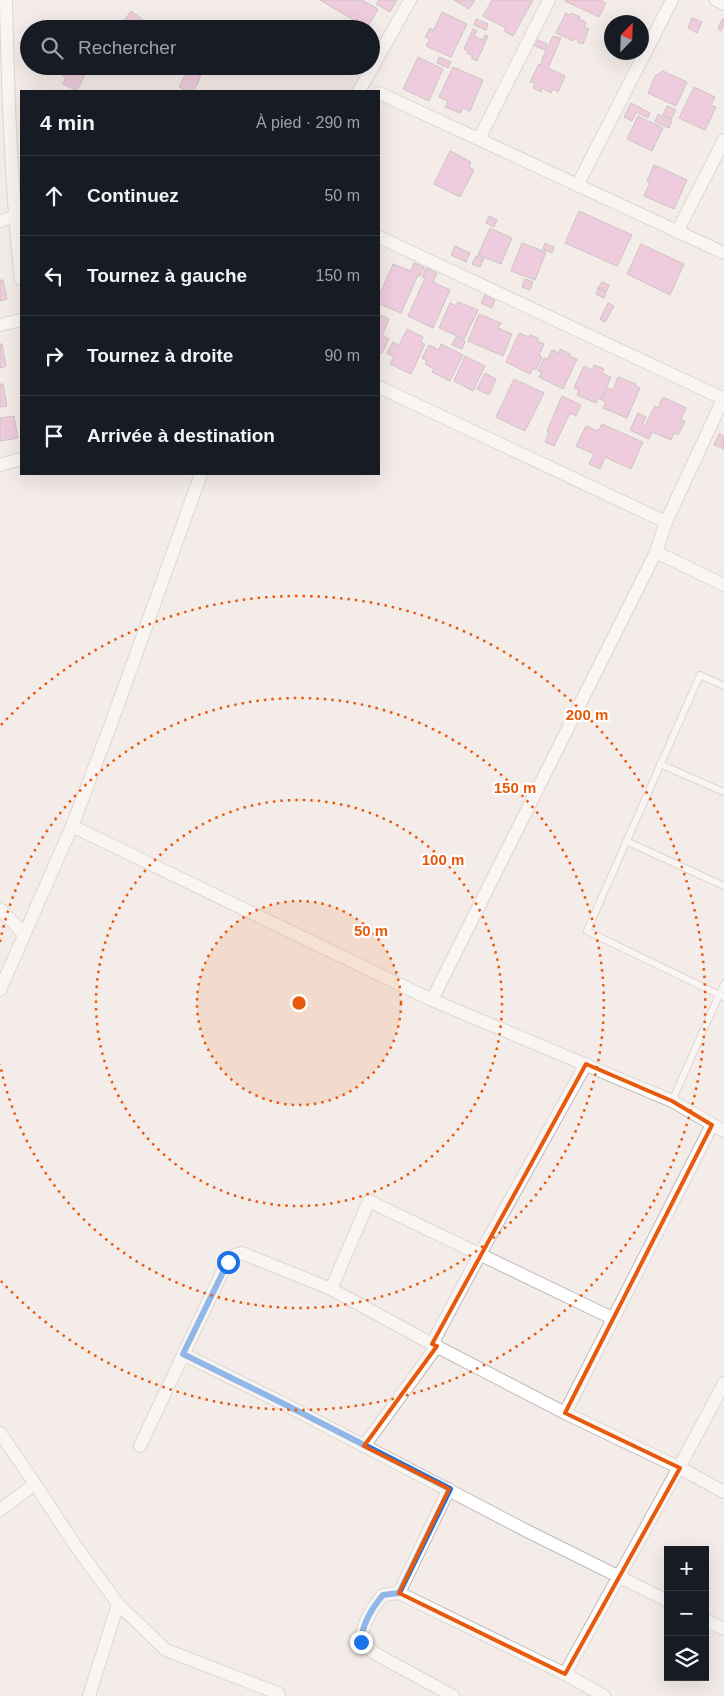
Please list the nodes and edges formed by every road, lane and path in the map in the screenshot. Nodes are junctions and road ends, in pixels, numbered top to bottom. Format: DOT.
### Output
graph roads {
  1 [pos="6,0"];
  2 [pos="410,0"];
  3 [pos="549,0"];
  4 [pos="672,0"];
  5 [pos="716,0"];
  6 [pos="724,4"];
  7 [pos="380,53"];
  8 [pos="367,75"];
  9 [pos="360,88"];
  10 [pos="380,93"];
  11 [pos="4,119"];
  12 [pos="479,139"];
  13 [pos="724,140"];
  14 [pos="578,184"];
  15 [pos="18,192"];
  16 [pos="15,217"];
  17 [pos="0,221"];
  18 [pos="678,232"];
  19 [pos="380,237"];
  20 [pos="724,253"];
  21 [pos="20,269"];
  22 [pos="20,320"];
  23 [pos="0,325"];
  24 [pos="380,387"];
  25 [pos="724,398"];
  26 [pos="20,459"];
  27 [pos="0,465"];
  28 [pos="201,475"];
  29 [pos="666,522"];
  30 [pos="656,552"];
  31 [pos="724,585"];
  32 [pos="724,686"];
  33 [pos="660,764"];
  34 [pos="724,792"];
  35 [pos="72,826"];
  36 [pos="626,841"];
  37 [pos="724,886"];
  38 [pos="0,909"];
  39 [pos="24,934"];
  40 [pos="724,984"];
  41 [pos="0,990"];
  42 [pos="721,996"];
  43 [pos="432,1000"];
  44 [pos="586,1064"];
  45 [pos="672,1101"];
  46 [pos="718,1128"];
  47 [pos="480,1254"];
  48 [pos="331,1289"];
  49 [pos="612,1318"];
  50 [pos="435,1345"];
  51 [pos="183,1354"];
  52 [pos="724,1383"];
  53 [pos="565,1413"];
  54 [pos="0,1433"];
  55 [pos="140,1446"];
  56 [pos="364,1446"];
  57 [pos="680,1468"];
  58 [pos="35,1484"];
  59 [pos="450,1489"];
  60 [pos="724,1492"];
  61 [pos="0,1510"];
  62 [pos="618,1576"];
  63 [pos="399,1593"];
  64 [pos="664,1599"];
  65 [pos="118,1604"];
  66 [pos="709,1622"];
  67 [pos="724,1629"];
  68 [pos="566,1674"];
  69 [pos="89,1696"];
  70 [pos="279,1696"];
  71 [pos="453,1696"];
  72 [pos="604,1696"];
  1 -- 11 [label="street"];
  2 -- 7 [label="street"];
  3 -- 12 [label="street"];
  4 -- 14 [label="street"];
  5 -- 6 [label="street"];
  8 -- 9 [label="street"];
  10 -- 12 [label="street"];
  11 -- 15 [label="street"];
  12 -- 14 [label="street"];
  13 -- 18 [label="street"];
  14 -- 18 [label="street"];
  15 -- 16 [label="street"];
  16 -- 17 [label="street"];
  16 -- 21 [label="street"];
  18 -- 20 [label="street"];
  19 -- 25 [label="street"];
  22 -- 23 [label="street"];
  24 -- 29 [label="street"];
  25 -- 29 [label="street"];
  26 -- 27 [label="street"];
  28 -- 35 [label="street"];
  29 -- 30 [label="street"];
  30 -- 31 [label="street"];
  30 -- 43 [label="street"];
  32 -- 33 [label="lane"];
  33 -- 34 [label="lane"];
  33 -- 36 [label="lane"];
  35 -- 39 [label="street"];
  35 -- 43 [label="street"];
  36 -- 37 [label="lane"];
  36 -- 42 [label="lane"];
  38 -- 39 [label="street"];
  39 -- 41 [label="street"];
  40 -- 42 [label="lane"];
  42 -- 45 [label="lane"];
  43 -- 44 [label="street"];
  44 -- 45 [label="street"];
  44 -- 47 [label="street"];
  45 -- 46 [label="street"];
  46 -- 49 [label="street"];
  47 -- 48 [label="street"];
  47 -- 49 [label="street"];
  47 -- 50 [label="street"];
  48 -- 50 [label="street"];
  48 -- 51 [label="street"];
  49 -- 53 [label="street"];
  50 -- 53 [label="street"];
  50 -- 56 [label="street"];
  51 -- 55 [label="street"];
  51 -- 56 [label="street"];
  52 -- 57 [label="street"];
  53 -- 57 [label="street"];
  54 -- 58 [label="street"];
  56 -- 59 [label="street"];
  57 -- 60 [label="street"];
  57 -- 62 [label="street"];
  58 -- 61 [label="street"];
  58 -- 65 [label="street"];
  59 -- 62 [label="street"];
  59 -- 63 [label="street"];
  62 -- 64 [label="street"];
  62 -- 68 [label="street"];
  63 -- 68 [label="street"];
  63 -- 71 [label="street"];
  65 -- 69 [label="street"];
  65 -- 70 [label="street"];
  66 -- 67 [label="street"];
  68 -- 72 [label="street"];
}
